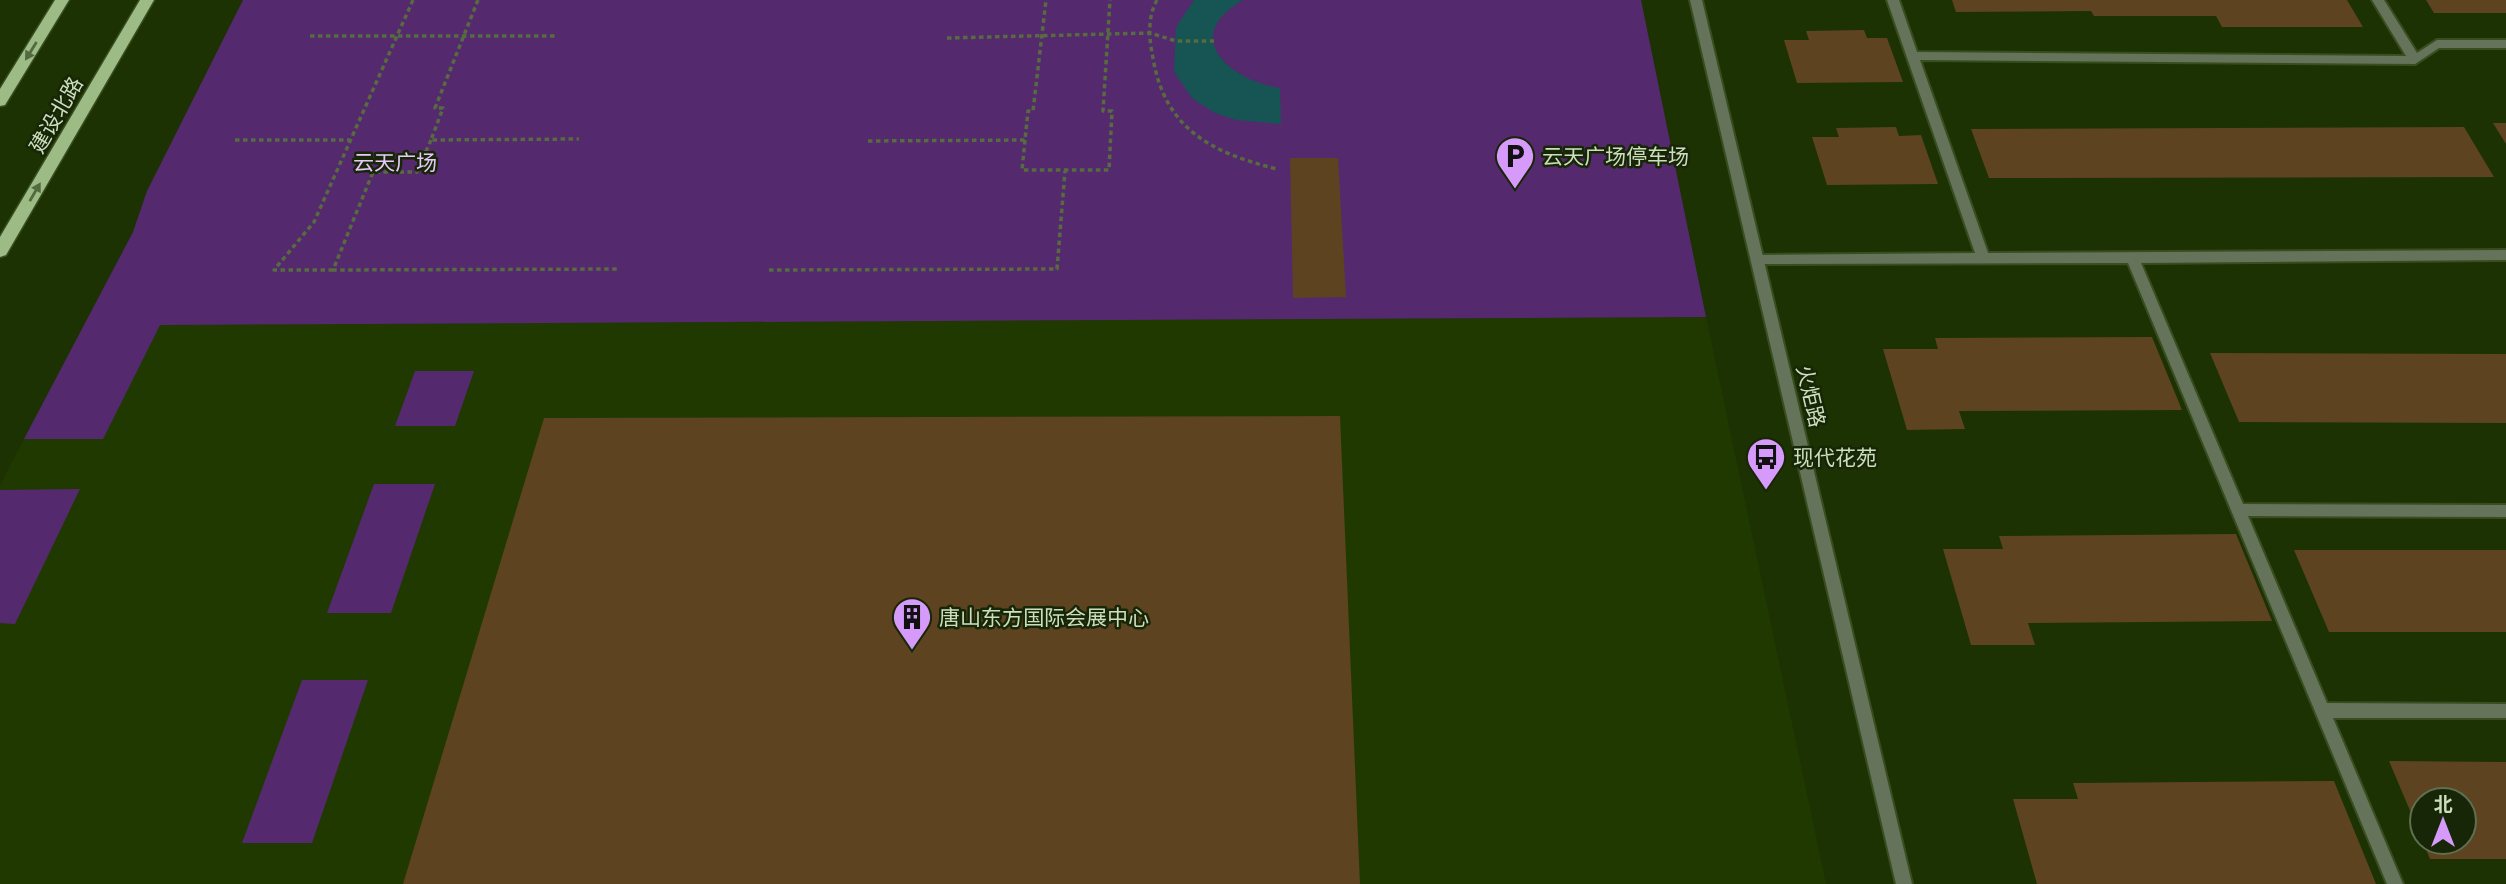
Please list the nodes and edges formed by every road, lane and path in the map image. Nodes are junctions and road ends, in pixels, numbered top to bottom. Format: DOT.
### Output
graph roads {
  1 [pos="62,0"];
  2 [pos="147,0"];
  3 [pos="413,0"];
  4 [pos="478,0"];
  5 [pos="1046,0"];
  6 [pos="1110,0"];
  7 [pos="1157,0"];
  8 [pos="1696,0"];
  9 [pos="1893,0"];
  10 [pos="2378,0"];
  11 [pos="1150,33"];
  12 [pos="310,36"];
  13 [pos="397,36"];
  14 [pos="464,36"];
  15 [pos="557,36"];
  16 [pos="1108,36"];
  17 [pos="947,38"];
  18 [pos="1214,41"];
  19 [pos="2506,44"];
  20 [pos="1912,56"];
  21 [pos="2415,60"];
  22 [pos="6,81"];
  23 [pos="0,101"];
  24 [pos="579,139"];
  25 [pos="235,140"];
  26 [pos="350,140"];
  27 [pos="431,140"];
  28 [pos="1025,140"];
  29 [pos="868,141"];
  30 [pos="1277,169"];
  31 [pos="1065,171"];
  32 [pos="0,251"];
  33 [pos="2506,255"];
  34 [pos="2133,257"];
  35 [pos="1983,258"];
  36 [pos="1757,260"];
  37 [pos="617,269"];
  38 [pos="332,270"];
  39 [pos="769,270"];
  40 [pos="2237,510"];
  41 [pos="2506,511"];
  42 [pos="2322,710"];
  43 [pos="2506,711"];
  44 [pos="1904,884"];
  45 [pos="2395,884"];
  1 -- 22 [label="main road, one-way"];
  32 -- 2 [label="main road, 建设北路, one-way"];
  3 -- 13 [label="path"];
  4 -- 14 [label="path"];
  5 -- 28 [label="path"];
  6 -- 16 [label="path"];
  7 -- 11 [label="path"];
  8 -- 36 [label="street, 火炬路"];
  9 -- 20 [label="street"];
  10 -- 21 [label="street"];
  11 -- 16 [label="path"];
  11 -- 18 [label="path"];
  11 -- 30 [label="path"];
  12 -- 13 [label="path"];
  13 -- 14 [label="path"];
  13 -- 26 [label="path"];
  14 -- 15 [label="path"];
  14 -- 27 [label="path"];
  16 -- 17 [label="path"];
  16 -- 31 [label="path"];
  19 -- 21 [label="street"];
  20 -- 21 [label="street"];
  20 -- 35 [label="street"];
  22 -- 23 [label="main road"];
  24 -- 27 [label="path"];
  25 -- 26 [label="path"];
  26 -- 38 [label="path"];
  27 -- 38 [label="path"];
  28 -- 29 [label="path"];
  28 -- 31 [label="path"];
  31 -- 39 [label="path"];
  33 -- 34 [label="street"];
  34 -- 35 [label="street"];
  34 -- 40 [label="street"];
  35 -- 36 [label="street"];
  36 -- 44 [label="street, 火炬路"];
  37 -- 38 [label="path"];
  40 -- 41 [label="street"];
  40 -- 42 [label="street"];
  42 -- 43 [label="street"];
  42 -- 45 [label="street"];
}
